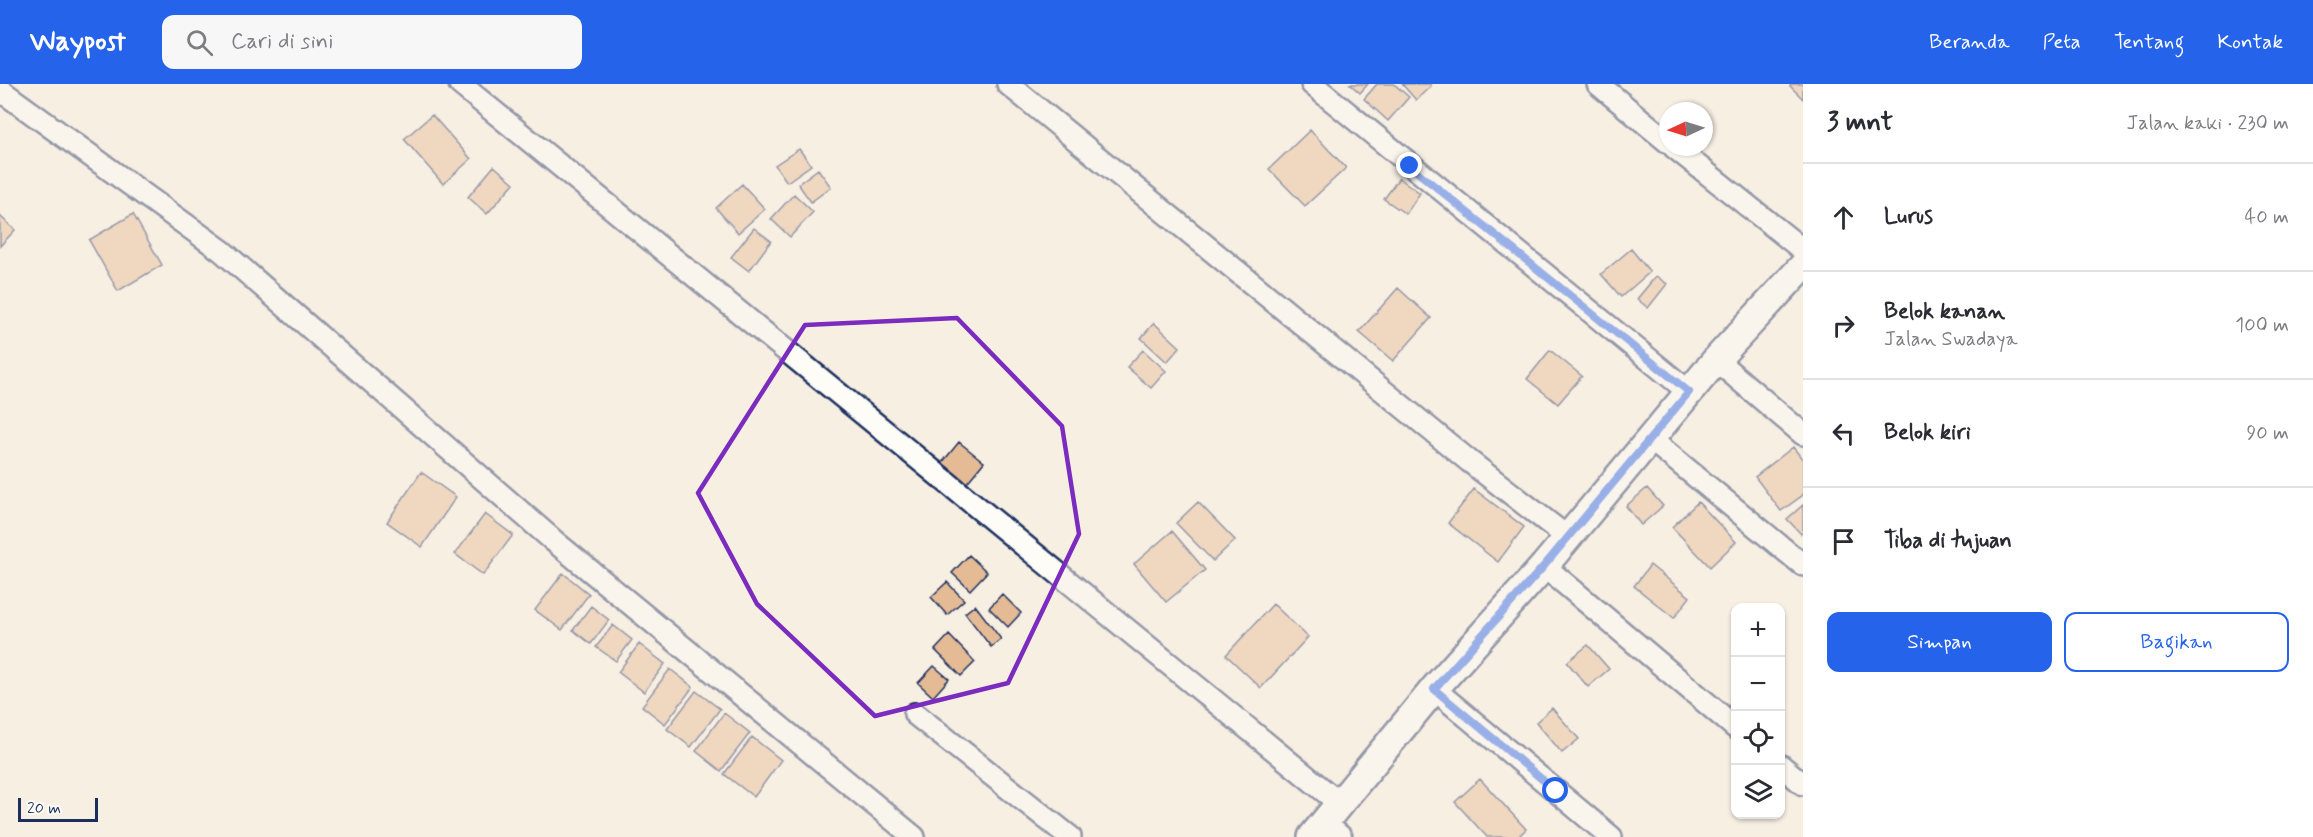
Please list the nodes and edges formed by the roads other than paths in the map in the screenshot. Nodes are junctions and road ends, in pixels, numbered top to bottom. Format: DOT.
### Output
graph roads {
  1 [pos="460,84"];
  2 [pos="1008,84"];
  3 [pos="1312,84"];
  4 [pos="1598,84"];
  5 [pos="0,91"];
  6 [pos="1659,135"];
  7 [pos="1685,156"];
  8 [pos="1803,250"];
  9 [pos="1803,266"];
  10 [pos="1716,360"];
  11 [pos="1689,392"];
  12 [pos="1803,434"];
  13 [pos="1649,438"];
  14 [pos="1567,537"];
  15 [pos="1803,565"];
  16 [pos="1544,566"];
  17 [pos="1434,689"];
  18 [pos="915,714"];
  19 [pos="1731,724"];
  20 [pos="1785,769"];
  21 [pos="1803,784"];
  22 [pos="1329,825"];
  23 [pos="914,837"];
  24 [pos="1070,837"];
  25 [pos="1611,837"];
  1 -- 22 [label="street"];
  2 -- 14 [label="street"];
  3 -- 11 [label="street"];
  4 -- 6 [label="street"];
  5 -- 23 [label="street"];
  7 -- 8 [label="street"];
  9 -- 10 [label="street"];
  10 -- 11 [label="street"];
  10 -- 12 [label="street"];
  11 -- 13 [label="street"];
  13 -- 14 [label="street"];
  13 -- 15 [label="street"];
  14 -- 16 [label="street"];
  16 -- 17 [label="street"];
  16 -- 19 [label="street"];
  17 -- 22 [label="street"];
  17 -- 25 [label="street"];
  18 -- 24 [label="street"];
  20 -- 21 [label="street"];
}
